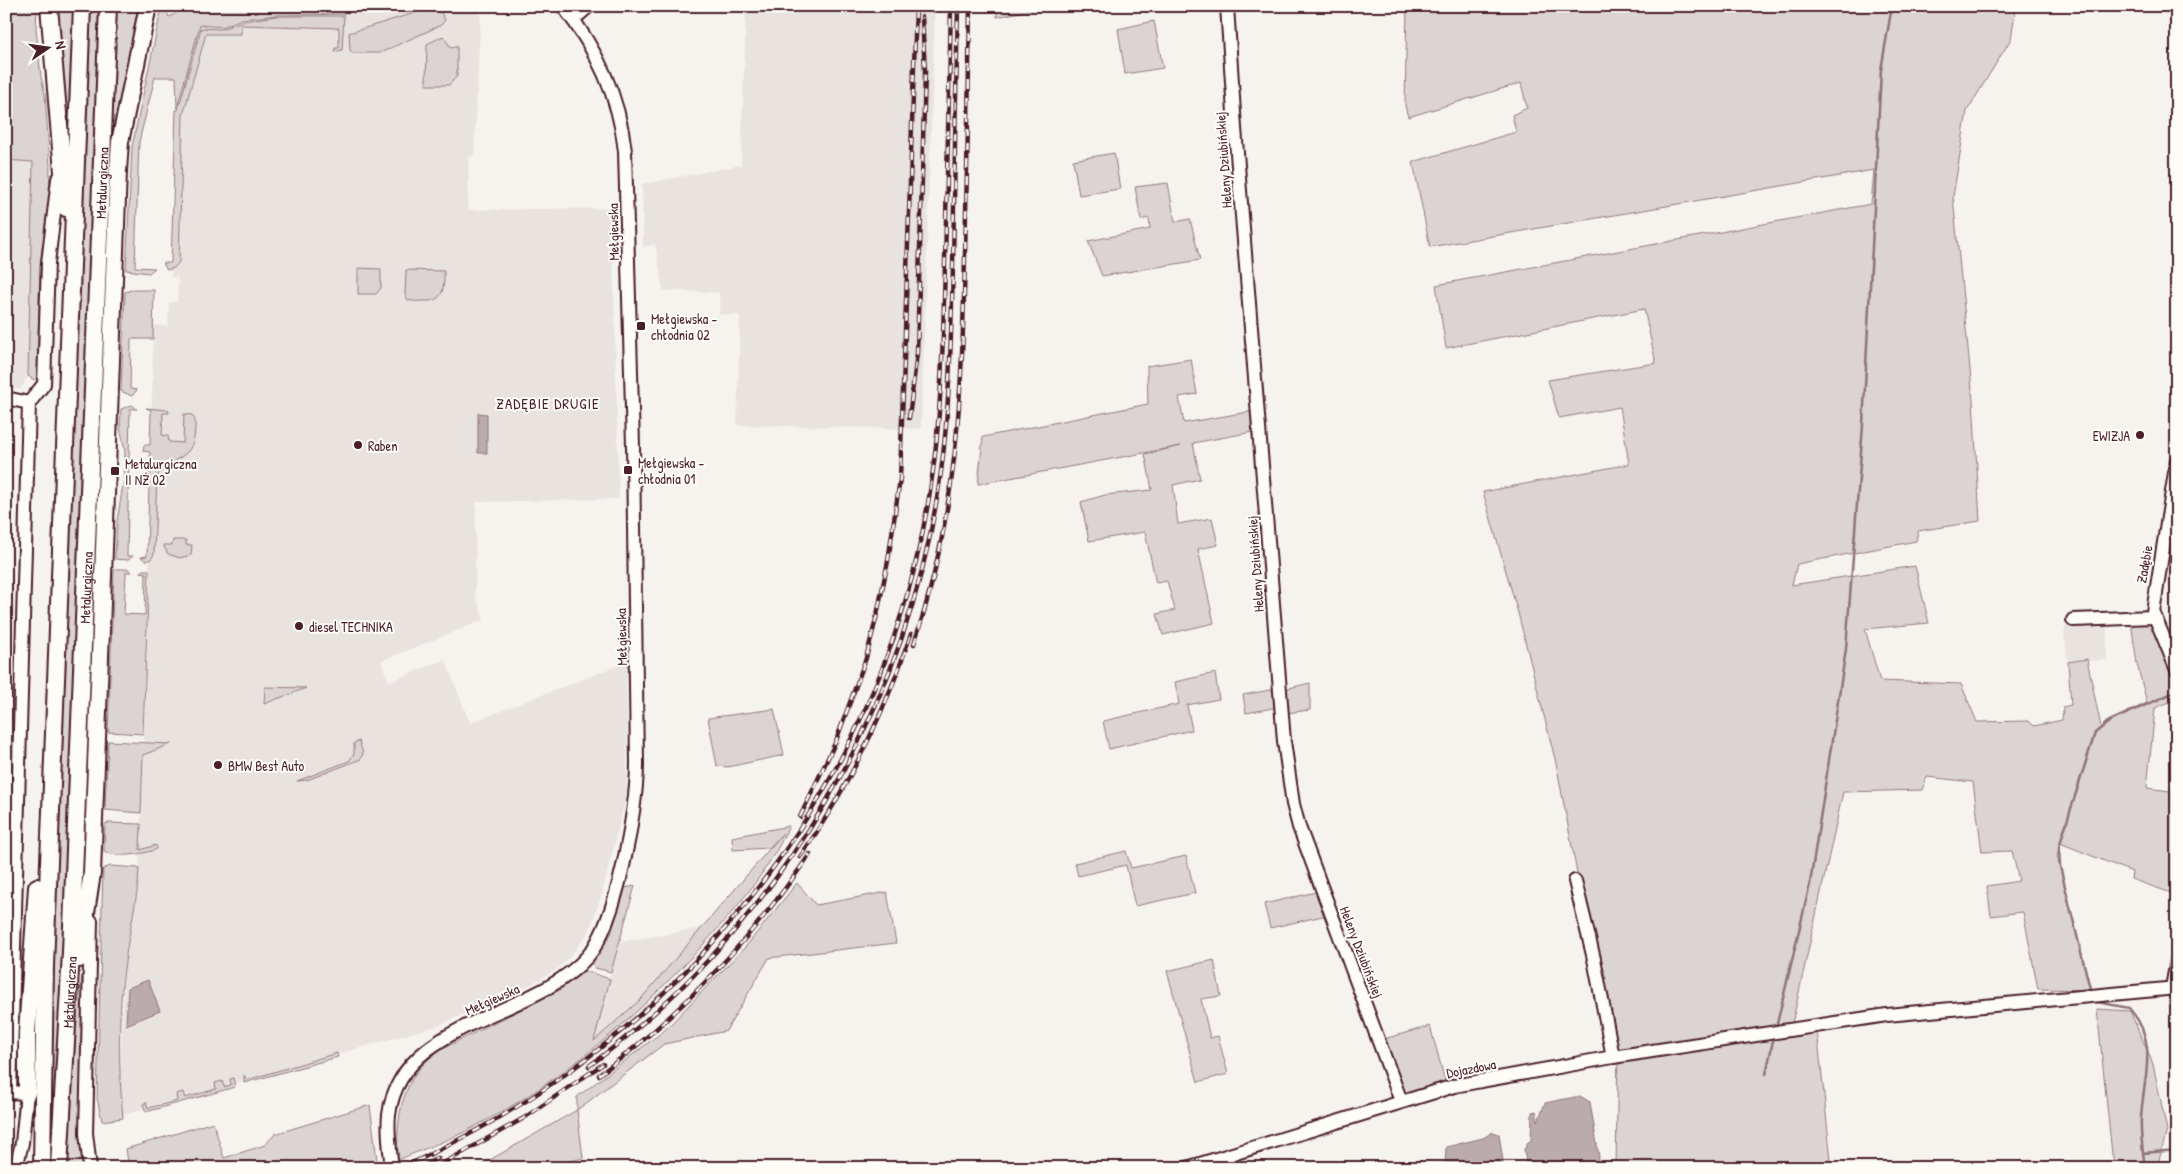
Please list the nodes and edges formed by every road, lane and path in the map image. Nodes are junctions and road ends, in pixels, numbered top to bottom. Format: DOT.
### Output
graph roads {
  1 [pos="49,6"];
  2 [pos="82,6"];
  3 [pos="108,6"];
  4 [pos="148,6"];
  5 [pos="564,6"];
  6 [pos="589,6"];
  7 [pos="1227,6"];
  8 [pos="574,19"];
  9 [pos="60,140"];
  10 [pos="72,263"];
  11 [pos="6,398"];
  12 [pos="29,402"];
  13 [pos="2177,460"];
  14 [pos="2154,617"];
  15 [pos="2072,620"];
  16 [pos="2177,670"];
  17 [pos="53,771"];
  18 [pos="92,873"];
  19 [pos="1575,881"];
  20 [pos="2177,960"];
  21 [pos="2174,988"];
  22 [pos="68,1012"];
  23 [pos="1613,1057"];
  24 [pos="8,1092"];
  25 [pos="27,1093"];
  26 [pos="1401,1101"];
  27 [pos="1217,1163"];
  28 [pos="16,1168"];
  29 [pos="42,1168"];
  30 [pos="59,1168"];
  31 [pos="90,1168"];
  32 [pos="392,1168"];
  33 [pos="1187,1168"];
  1 -- 9 [label="main road"];
  2 -- 10 [label="main road, Metalurgiczna"];
  3 -- 22 [label="main road, Metalurgiczna"];
  4 -- 18 [label="main road"];
  5 -- 8 [label="street, Mełgiewska"];
  6 -- 8 [label="street"];
  7 -- 26 [label="street, Heleny Dziubińskiej"];
  8 -- 32 [label="street, Mełgiewska"];
  9 -- 10 [label="main road"];
  9 -- 12 [label="street"];
  10 -- 17 [label="main road, Metalurgiczna"];
  11 -- 12 [label="street"];
  12 -- 24 [label="street"];
  13 -- 14 [label="street, Zadębie"];
  14 -- 15 [label="street"];
  14 -- 16 [label="street, Zadębie"];
  17 -- 25 [label="main road"];
  17 -- 29 [label="main road, Metalurgiczna"];
  18 -- 22 [label="main road"];
  18 -- 31 [label="street, Metalurgiczna"];
  19 -- 23 [label="street"];
  20 -- 21 [label="street"];
  21 -- 23 [label="street, Dojazdowa"];
  22 -- 30 [label="main road, Metalurgiczna"];
  23 -- 26 [label="street, Dojazdowa"];
  24 -- 25 [label="street"];
  25 -- 28 [label="street"];
  26 -- 27 [label="street, Dojazdowa"];
  27 -- 33 [label="street, Dojazdowa"];
}
